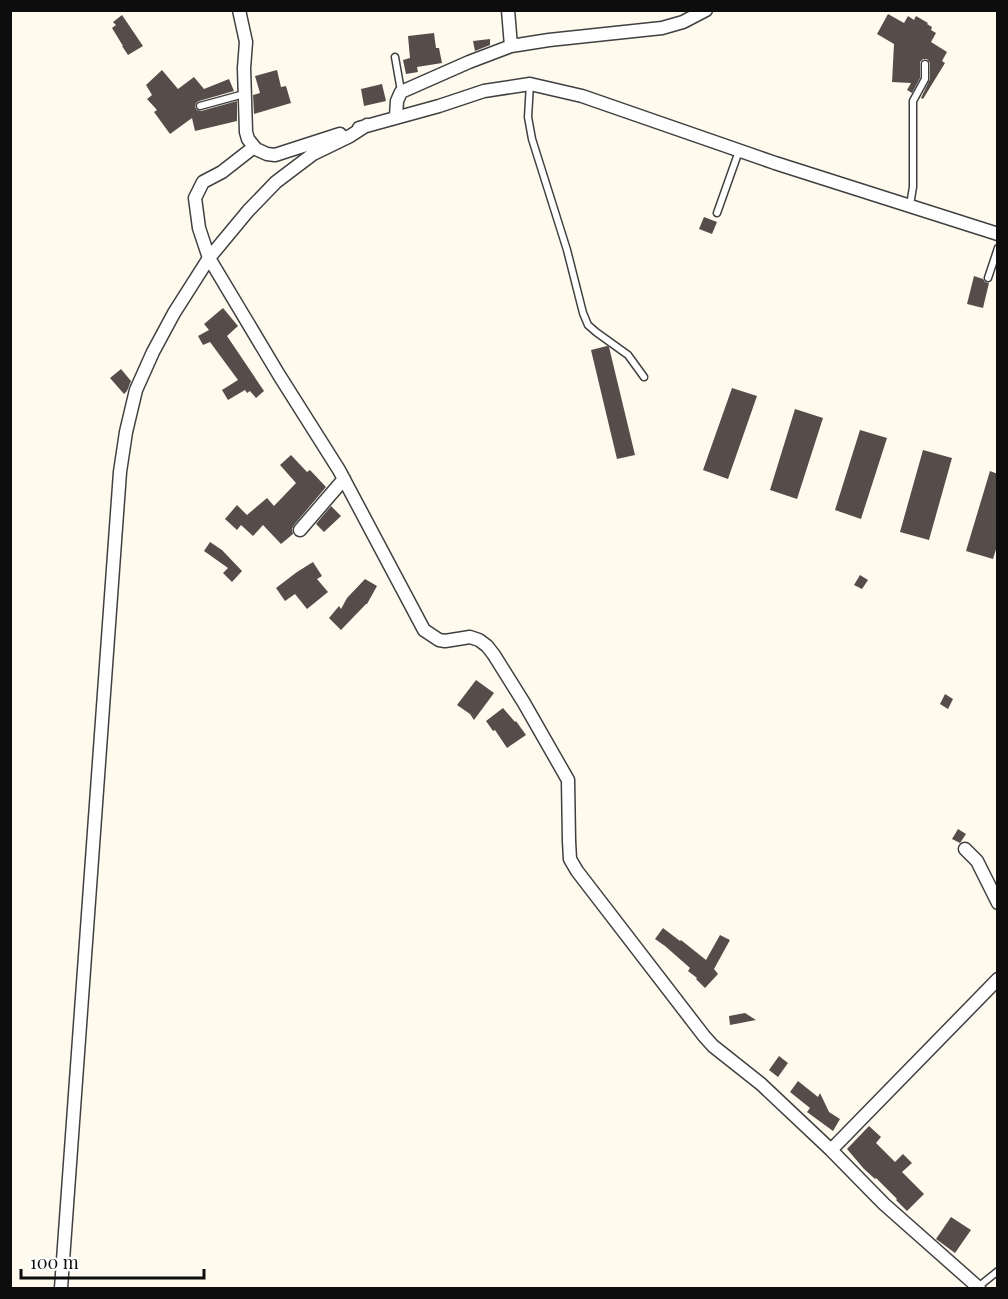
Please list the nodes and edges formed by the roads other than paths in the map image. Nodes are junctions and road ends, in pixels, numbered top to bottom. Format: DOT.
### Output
graph roads {
  1 [pos="239,10"];
  2 [pos="508,10"];
  3 [pos="706,10"];
  4 [pos="511,46"];
  5 [pos="394,57"];
  6 [pos="925,64"];
  7 [pos="530,84"];
  8 [pos="401,92"];
  9 [pos="245,94"];
  10 [pos="200,106"];
  11 [pos="396,117"];
  12 [pos="367,125"];
  13 [pos="254,147"];
  14 [pos="740,150"];
  15 [pos="910,205"];
  16 [pos="717,213"];
  17 [pos="998,234"];
  18 [pos="998,248"];
  19 [pos="208,258"];
  20 [pos="988,278"];
  21 [pos="644,377"];
  22 [pos="344,479"];
  23 [pos="300,530"];
  24 [pos="965,849"];
  25 [pos="998,903"];
  26 [pos="998,979"];
  27 [pos="831,1150"];
  28 [pos="998,1271"];
  29 [pos="61,1288"];
  30 [pos="979,1288"];
  1 -- 9 [label="street"];
  2 -- 4 [label="street"];
  3 -- 4 [label="street"];
  4 -- 8 [label="street"];
  5 -- 8 [label="lane"];
  6 -- 15 [label="lane"];
  7 -- 11 [label="street"];
  7 -- 14 [label="street"];
  7 -- 21 [label="lane"];
  8 -- 11 [label="street"];
  9 -- 10 [label="lane"];
  9 -- 13 [label="street"];
  11 -- 12 [label="street"];
  12 -- 13 [label="street"];
  12 -- 19 [label="street"];
  13 -- 19 [label="street"];
  14 -- 15 [label="street"];
  14 -- 16 [label="lane"];
  15 -- 17 [label="street"];
  18 -- 20 [label="lane"];
  19 -- 22 [label="street"];
  19 -- 29 [label="street"];
  22 -- 23 [label="street"];
  22 -- 27 [label="street"];
  24 -- 25 [label="street"];
  26 -- 27 [label="street"];
  27 -- 30 [label="street"];
  28 -- 30 [label="lane"];
}
